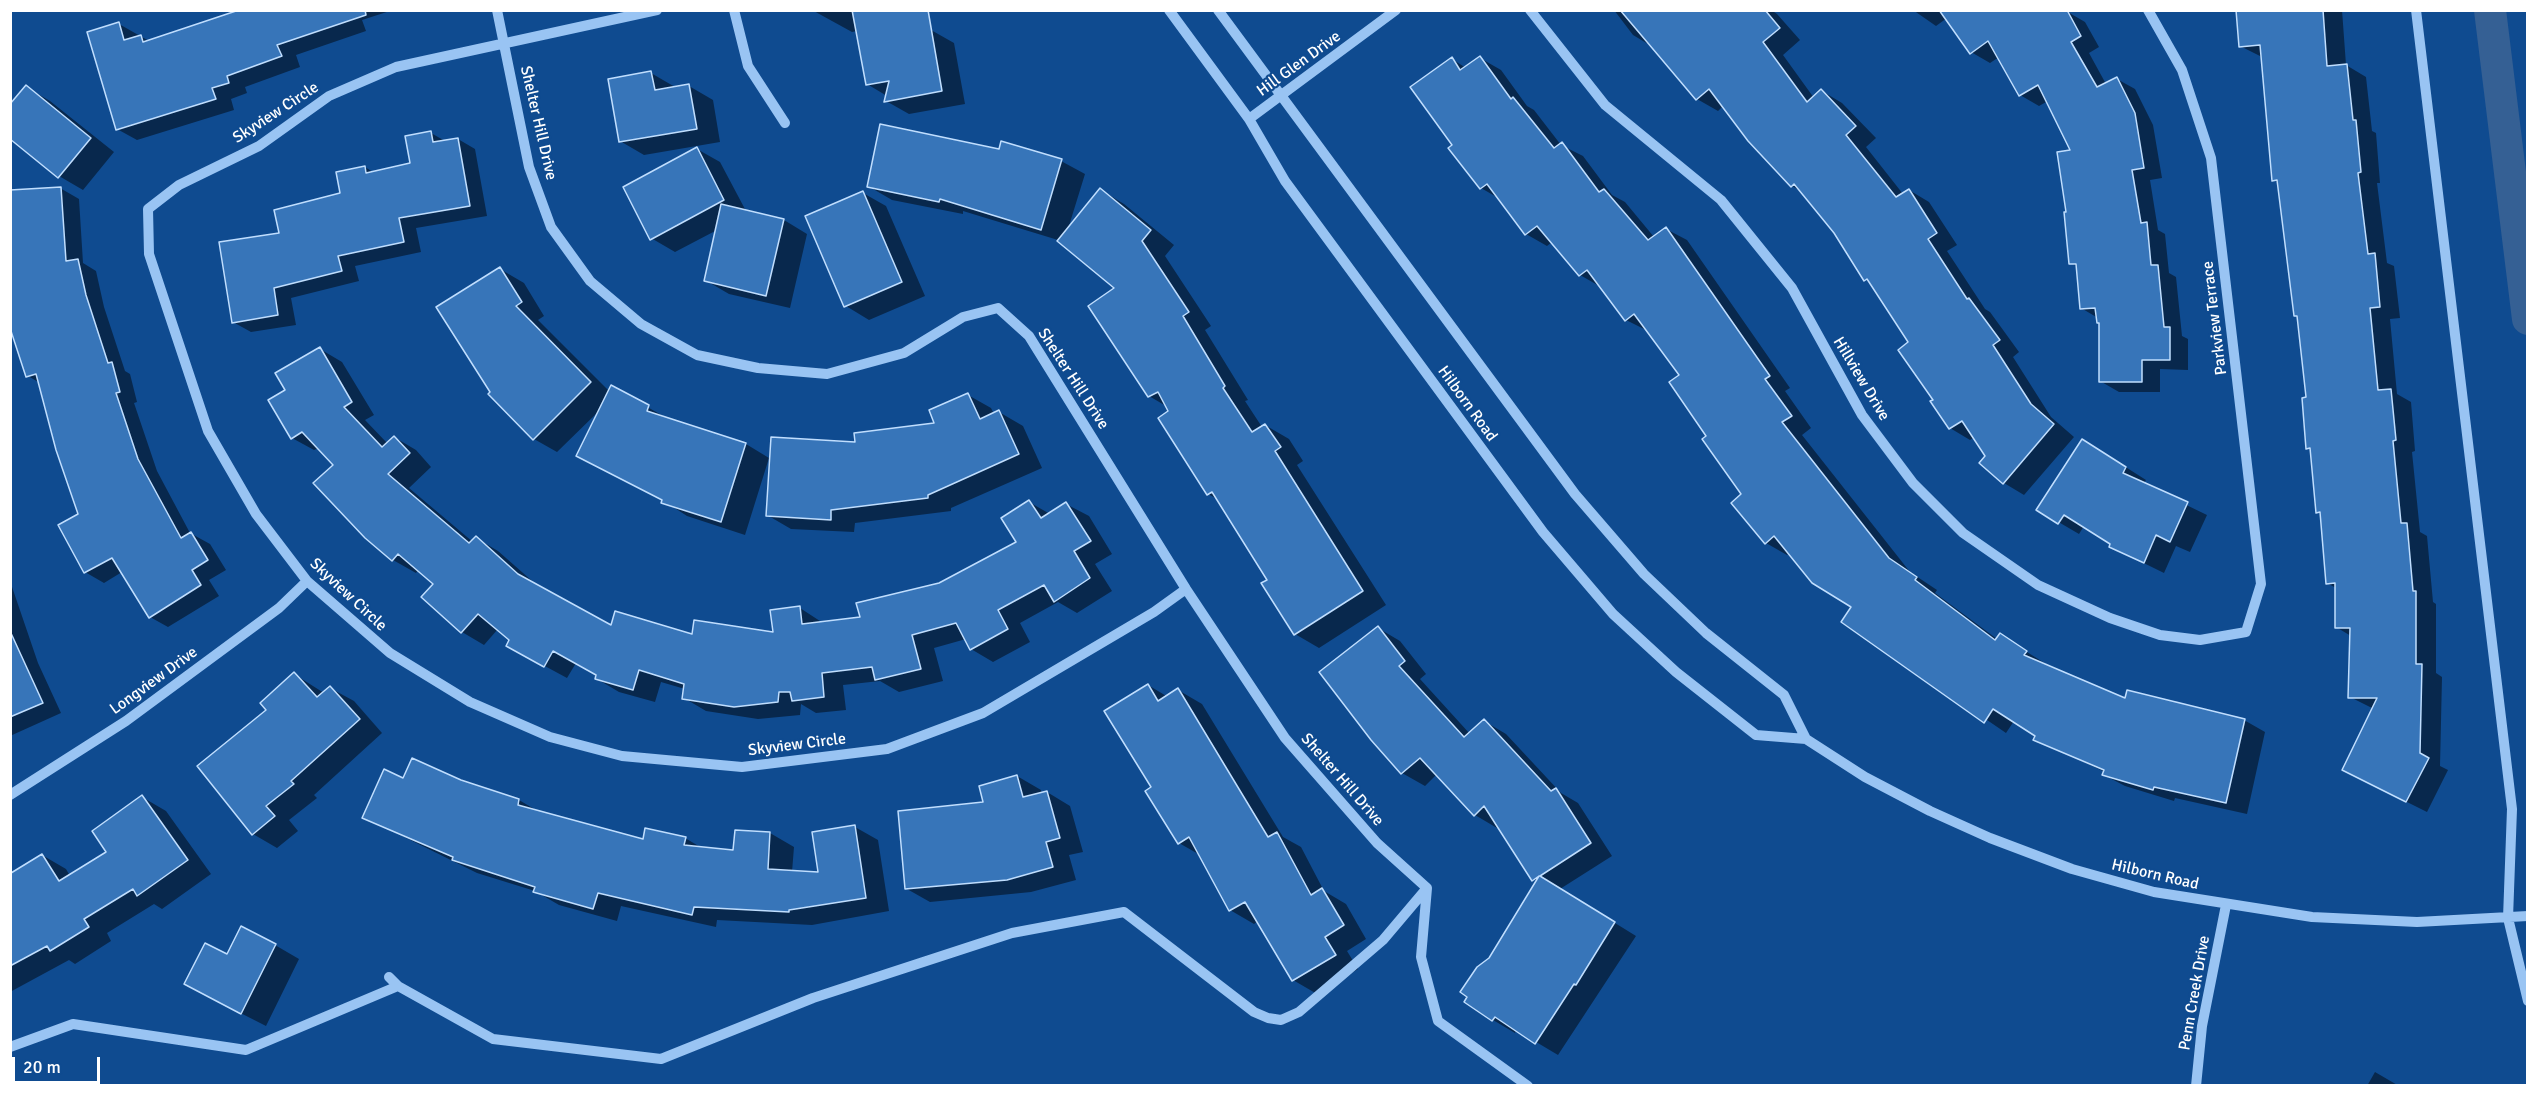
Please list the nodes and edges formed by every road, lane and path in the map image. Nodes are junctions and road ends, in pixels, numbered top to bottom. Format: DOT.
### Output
graph roads {
  1 [pos="497,10"];
  2 [pos="657,10"];
  3 [pos="734,10"];
  4 [pos="1169,10"];
  5 [pos="1218,10"];
  6 [pos="1396,10"];
  7 [pos="1530,10"];
  8 [pos="2148,10"];
  9 [pos="2416,10"];
  10 [pos="505,44"];
  11 [pos="1281,95"];
  12 [pos="1249,119"];
  13 [pos="785,123"];
  14 [pos="307,580"];
  15 [pos="1186,589"];
  16 [pos="2246,632"];
  17 [pos="1806,740"];
  18 [pos="10,795"];
  19 [pos="1427,888"];
  20 [pos="2226,905"];
  21 [pos="2528,916"];
  22 [pos="2508,918"];
  23 [pos="389,977"];
  24 [pos="398,986"];
  25 [pos="2528,1001"];
  26 [pos="10,1047"];
  27 [pos="1528,1086"];
  28 [pos="2196,1086"];
  1 -- 10 [label="street, Shelter Hill Drive"];
  2 -- 10 [label="street, Skyview Circle"];
  3 -- 13 [label="street"];
  4 -- 12 [label="street, Hilborn Road"];
  5 -- 11 [label="street, Hilborn Road"];
  6 -- 11 [label="street, Hill Glen Drive"];
  7 -- 16 [label="street, Hillview Drive"];
  8 -- 16 [label="street, Parkview Terrace"];
  9 -- 22 [label="street"];
  10 -- 14 [label="street, Skyview Circle"];
  10 -- 15 [label="street, Shelter Hill Drive"];
  11 -- 12 [label="street, Hill Glen Drive"];
  11 -- 17 [label="street, Hilborn Road"];
  12 -- 17 [label="street, Hilborn Road"];
  14 -- 15 [label="street, Skyview Circle"];
  14 -- 18 [label="street, Longview Drive"];
  15 -- 19 [label="street, Shelter Hill Drive"];
  17 -- 20 [label="street, Hilborn Road"];
  19 -- 24 [label="street"];
  19 -- 27 [label="street"];
  20 -- 22 [label="street, Hilborn Road"];
  20 -- 28 [label="street, Penn Creek Drive"];
  21 -- 22 [label="street, Hilborn Road"];
  22 -- 25 [label="street"];
  23 -- 24 [label="street"];
  24 -- 26 [label="street"];
}
